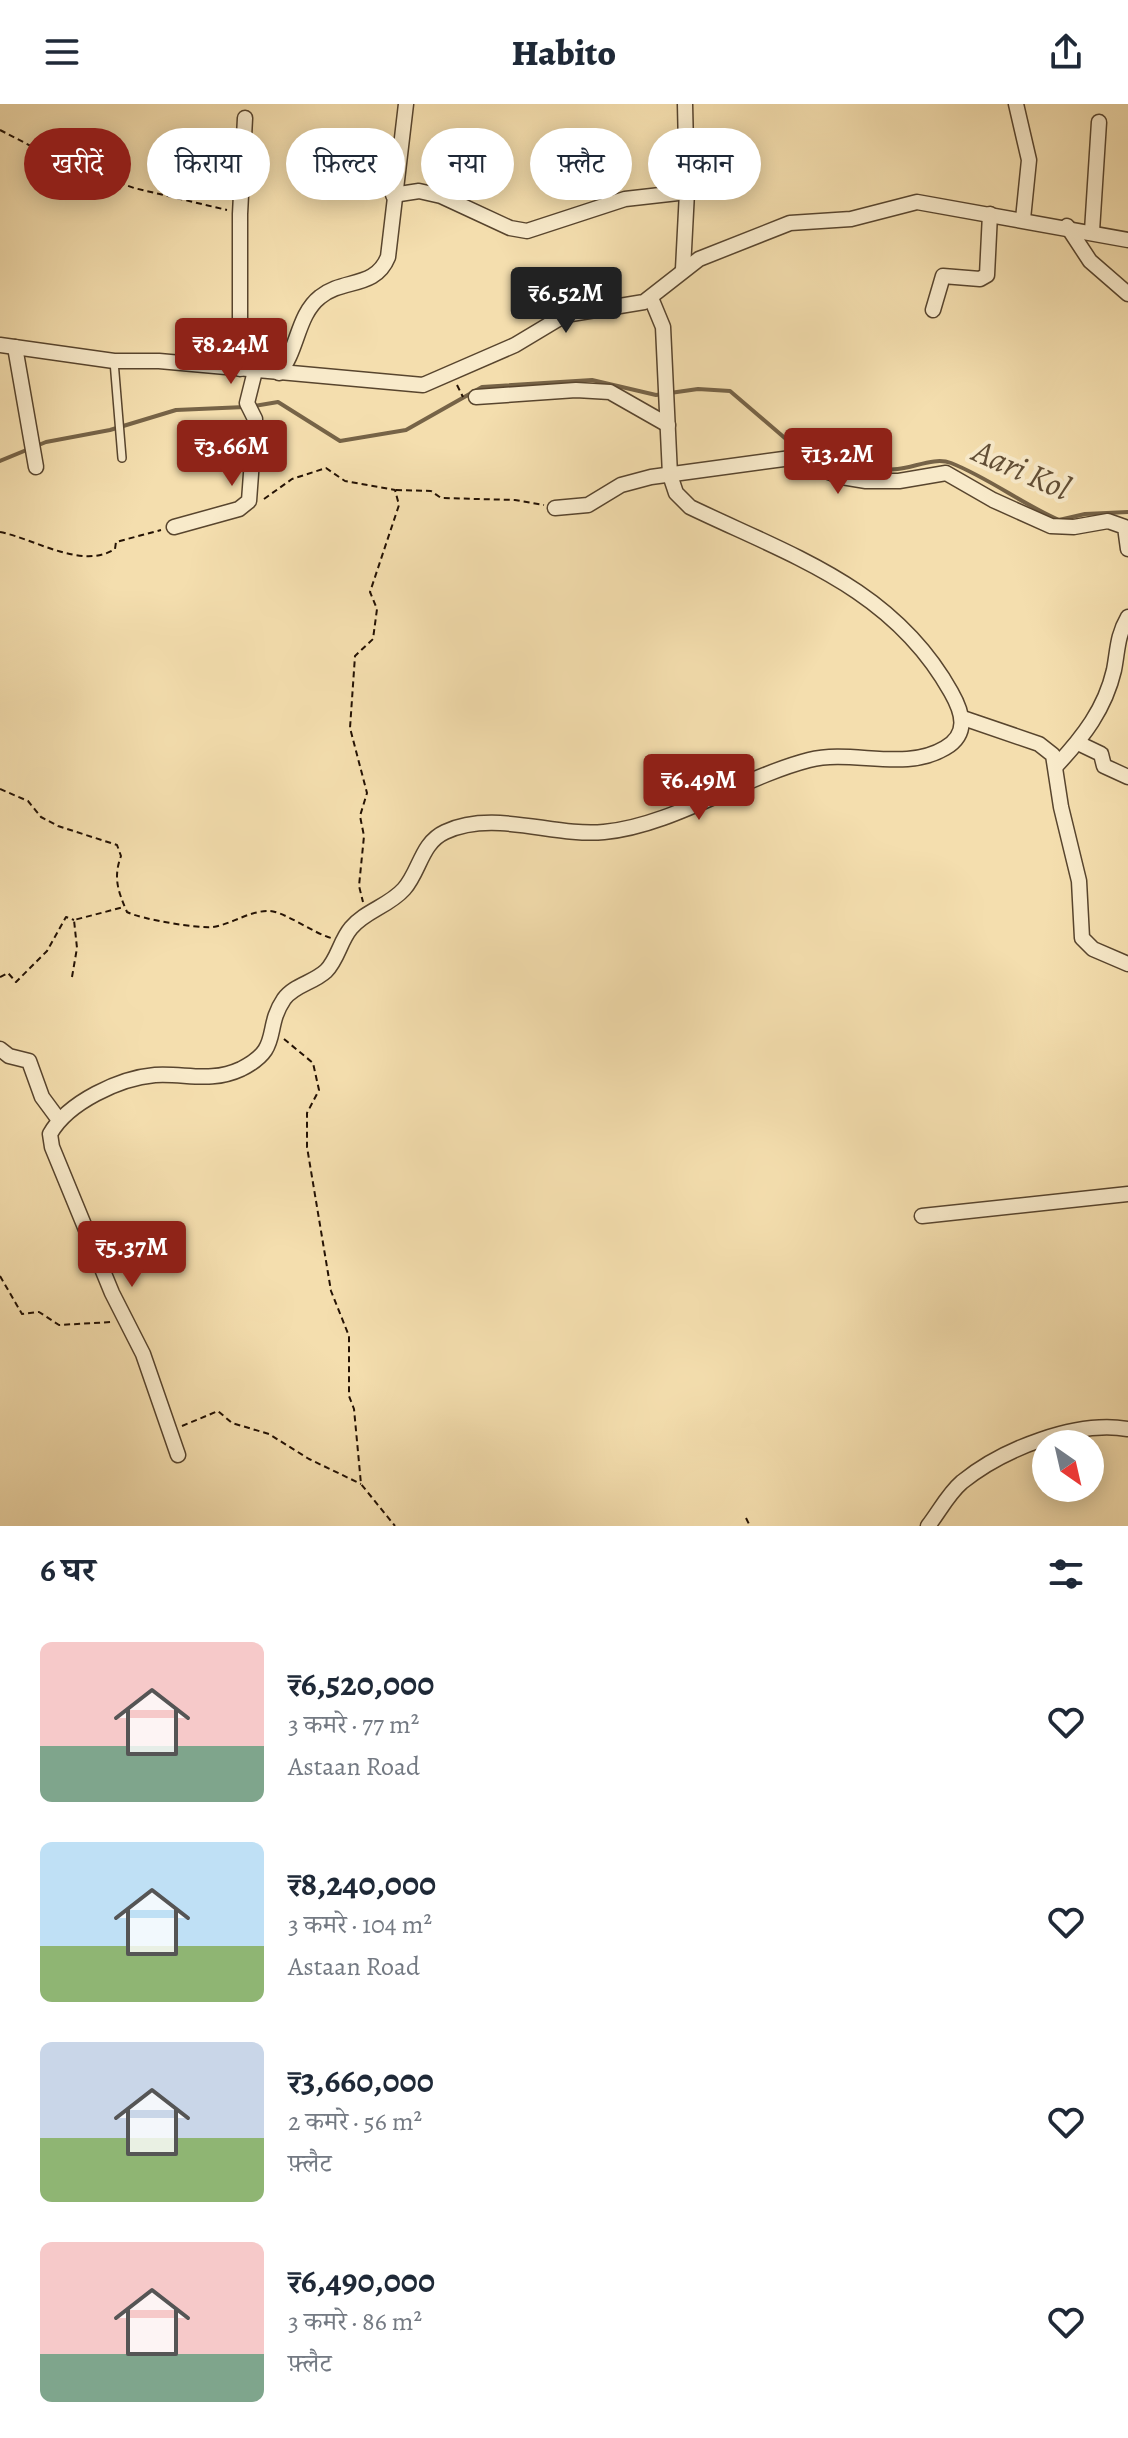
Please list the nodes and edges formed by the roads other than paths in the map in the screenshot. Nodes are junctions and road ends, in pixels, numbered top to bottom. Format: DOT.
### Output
graph roads {
  1 [pos="406,104"];
  2 [pos="685,104"];
  3 [pos="1016,104"];
  4 [pos="245,118"];
  5 [pos="1099,122"];
  6 [pos="403,128"];
  7 [pos="686,128"];
  8 [pos="405,193"];
  9 [pos="648,196"];
  10 [pos="393,200"];
  11 [pos="687,200"];
  12 [pos="990,214"];
  13 [pos="1023,219"];
  14 [pos="1067,226"];
  15 [pos="1092,231"];
  16 [pos="1128,240"];
  17 [pos="683,269"];
  18 [pos="1128,294"];
  19 [pos="651,298"];
  20 [pos="933,310"];
  21 [pos="8,346"];
  22 [pos="114,361"];
  23 [pos="248,370"];
  24 [pos="279,373"];
  25 [pos="476,397"];
  26 [pos="668,425"];
  27 [pos="122,458"];
  28 [pos="35,462"];
  29 [pos="670,475"];
  30 [pos="555,508"];
  31 [pos="174,527"];
  32 [pos="1128,549"];
  33 [pos="1128,617"];
  34 [pos="963,718"];
  35 [pos="1078,743"];
  36 [pos="1057,765"];
  37 [pos="1128,777"];
  38 [pos="1128,964"];
  39 [pos="0,1049"];
  40 [pos="59,1120"];
  41 [pos="1128,1194"];
  42 [pos="922,1216"];
  43 [pos="1128,1429"];
  44 [pos="178,1455"];
  45 [pos="928,1526"];
  1 -- 6 [label="street"];
  2 -- 7 [label="street"];
  3 -- 13 [label="street"];
  4 -- 23 [label="street"];
  5 -- 15 [label="street"];
  8 -- 9 [label="street"];
  10 -- 24 [label="street"];
  11 -- 17 [label="street"];
  12 -- 13 [label="street"];
  12 -- 17 [label="street"];
  12 -- 20 [label="street"];
  13 -- 14 [label="street"];
  14 -- 15 [label="street"];
  14 -- 18 [label="street"];
  15 -- 16 [label="street"];
  17 -- 19 [label="street"];
  19 -- 24 [label="street"];
  19 -- 26 [label="street"];
  21 -- 22 [label="street"];
  21 -- 28 [label="street"];
  22 -- 23 [label="street"];
  22 -- 27 [label="lane"];
  23 -- 24 [label="street"];
  23 -- 31 [label="street"];
  25 -- 26 [label="street"];
  26 -- 29 [label="street"];
  29 -- 30 [label="street"];
  29 -- 32 [label="street"];
  29 -- 34 [label="street"];
  33 -- 35 [label="street"];
  34 -- 36 [label="street"];
  34 -- 40 [label="street"];
  35 -- 36 [label="street"];
  35 -- 37 [label="street"];
  36 -- 38 [label="street"];
  39 -- 40 [label="street"];
  40 -- 44 [label="street"];
  41 -- 42 [label="street"];
  43 -- 45 [label="street"];
}
